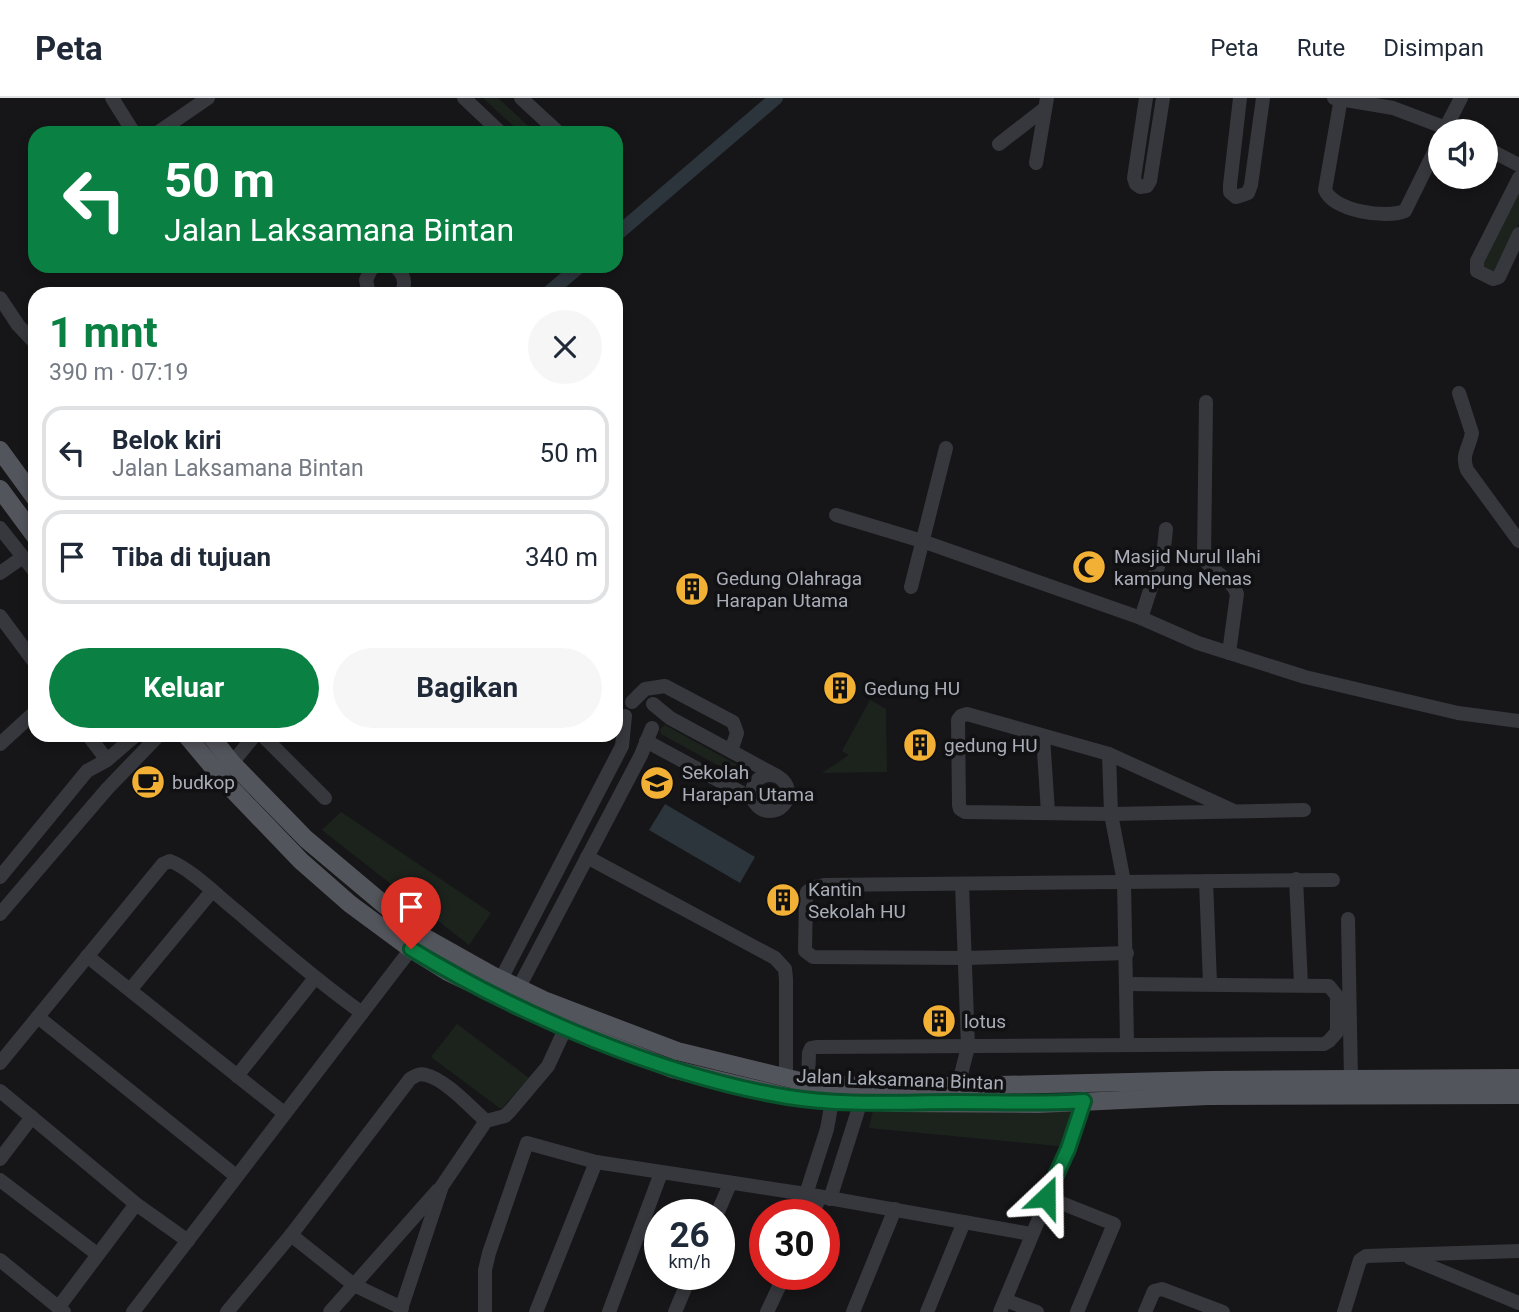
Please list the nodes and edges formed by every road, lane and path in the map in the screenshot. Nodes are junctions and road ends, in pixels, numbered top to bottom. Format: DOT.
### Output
graph roads {
  1 [pos="112,98"];
  2 [pos="208,98"];
  3 [pos="464,98"];
  4 [pos="521,98"];
  5 [pos="1146,98"];
  6 [pos="1163,98"];
  7 [pos="1240,98"];
  8 [pos="1263,98"];
  9 [pos="1339,98"];
  10 [pos="1461,98"];
  11 [pos="1046,104"];
  12 [pos="1452,119"];
  13 [pos="1428,124"];
  14 [pos="130,126"];
  15 [pos="166,126"];
  16 [pos="494,126"];
  17 [pos="551,126"];
  18 [pos="999,144"];
  19 [pos="1498,154"];
  20 [pos="1036,163"];
  21 [pos="1519,165"];
  22 [pos="1428,167"];
  23 [pos="1519,177"];
  24 [pos="1519,234"];
  25 [pos="0,298"];
  26 [pos="28,336"];
  27 [pos="1459,393"];
  28 [pos="1206,402"];
  29 [pos="946,448"];
  30 [pos="0,450"];
  31 [pos="28,488"];
  32 [pos="0,489"];
  33 [pos="836,515"];
  34 [pos="28,527"];
  35 [pos="1166,529"];
  36 [pos="1,532"];
  37 [pos="922,541"];
  38 [pos="1519,541"];
  39 [pos="23,557"];
  40 [pos="28,563"];
  41 [pos="0,573"];
  42 [pos="911,587"];
  43 [pos="0,616"];
  44 [pos="1141,618"];
  45 [pos="1229,653"];
  46 [pos="28,654"];
  47 [pos="632,702"];
  48 [pos="653,704"];
  49 [pos="625,716"];
  50 [pos="28,718"];
  51 [pos="1519,721"];
  52 [pos="649,734"];
  53 [pos="623,736"];
  54 [pos="1043,737"];
  55 [pos="94,742"];
  56 [pos="128,742"];
  57 [pos="152,742"];
  58 [pos="192,742"];
  59 [pos="216,742"];
  60 [pos="249,742"];
  61 [pos="269,742"];
  62 [pos="622,742"];
  63 [pos="0,743"];
  64 [pos="731,751"];
  65 [pos="1109,754"];
  66 [pos="107,760"];
  67 [pos="232,763"];
  68 [pos="777,776"];
  69 [pos="325,798"];
  70 [pos="753,799"];
  71 [pos="1232,810"];
  72 [pos="1304,810"];
  73 [pos="1048,813"];
  74 [pos="1111,814"];
  75 [pos="587,857"];
  76 [pos="0,877"];
  77 [pos="1296,879"];
  78 [pos="1333,880"];
  79 [pos="1206,881"];
  80 [pos="1124,883"];
  81 [pos="962,884"];
  82 [pos="212,891"];
  83 [pos="0,914"];
  84 [pos="1348,919"];
  85 [pos="411,949"];
  86 [pos="1127,953"];
  87 [pos="87,956"];
  88 [pos="966,958"];
  89 [pos="315,978"];
  90 [pos="501,979"];
  91 [pos="1210,983"];
  92 [pos="1126,984"];
  93 [pos="1300,984"];
  94 [pos="519,987"];
  95 [pos="130,989"];
  96 [pos="362,1013"];
  97 [pos="38,1017"];
  98 [pos="566,1027"];
  99 [pos="1127,1044"];
  100 [pos="968,1047"];
  101 [pos="674,1060"];
  102 [pos="0,1063"];
  103 [pos="237,1076"];
  104 [pos="786,1078"];
  105 [pos="1519,1078"];
  106 [pos="1351,1080"];
  107 [pos="808,1083"];
  108 [pos="958,1086"];
  109 [pos="1473,1087"];
  110 [pos="0,1091"];
  111 [pos="1519,1095"];
  112 [pos="832,1101"];
  113 [pos="860,1101"];
  114 [pos="1084,1101"];
  115 [pos="284,1114"];
  116 [pos="32,1117"];
  117 [pos="486,1121"];
  118 [pos="0,1159"];
  119 [pos="596,1162"];
  120 [pos="661,1173"];
  121 [pos="236,1176"];
  122 [pos="0,1180"];
  123 [pos="730,1184"];
  124 [pos="442,1185"];
  125 [pos="819,1197"];
  126 [pos="1046,1197"];
  127 [pos="724,1199"];
  128 [pos="136,1204"];
  129 [pos="895,1209"];
  130 [pos="964,1222"];
  131 [pos="1031,1234"];
  132 [pos="291,1235"];
  133 [pos="188,1241"];
  134 [pos="1519,1251"];
  135 [pos="97,1254"];
  136 [pos="1406,1256"];
  137 [pos="0,1260"];
  138 [pos="354,1285"];
  139 [pos="684,1290"];
  140 [pos="777,1290"];
  141 [pos="1519,1303"];
  142 [pos="1003,1306"];
  143 [pos="61,1310"];
  144 [pos="401,1310"];
  145 [pos="133,1312"];
  146 [pos="227,1312"];
  147 [pos="330,1312"];
  148 [pos="485,1312"];
  149 [pos="536,1312"];
  150 [pos="609,1312"];
  151 [pos="675,1312"];
  152 [pos="767,1312"];
  153 [pos="853,1312"];
  154 [pos="927,1312"];
  155 [pos="1037,1312"];
  156 [pos="1077,1312"];
  157 [pos="1145,1312"];
  158 [pos="1223,1312"];
  159 [pos="1344,1312"];
  1 -- 14 [label="street"];
  2 -- 15 [label="street"];
  3 -- 16 [label="street"];
  4 -- 17 [label="street"];
  5 -- 6 [label="street"];
  7 -- 8 [label="street"];
  9 -- 13 [label="street"];
  9 -- 22 [label="street"];
  10 -- 12 [label="street"];
  11 -- 18 [label="street"];
  11 -- 20 [label="street"];
  19 -- 21 [label="street"];
  23 -- 24 [label="street"];
  25 -- 26 [label="street"];
  27 -- 38 [label="street"];
  28 -- 45 [label="street"];
  29 -- 37 [label="street"];
  30 -- 31 [label="main road"];
  32 -- 34 [label="main road"];
  33 -- 37 [label="street"];
  35 -- 44 [label="street"];
  36 -- 39 [label="street"];
  37 -- 42 [label="street"];
  37 -- 44 [label="street"];
  39 -- 40 [label="street"];
  39 -- 41 [label="street"];
  43 -- 46 [label="street"];
  44 -- 45 [label="street"];
  45 -- 51 [label="street"];
  47 -- 48 [label="street"];
  47 -- 49 [label="street"];
  47 -- 64 [label="street"];
  48 -- 52 [label="street"];
  48 -- 64 [label="street"];
  49 -- 52 [label="street"];
  49 -- 53 [label="street"];
  50 -- 63 [label="street"];
  52 -- 70 [label="street"];
  52 -- 75 [label="street"];
  54 -- 65 [label="street"];
  54 -- 73 [label="street"];
  54 -- 73 [label="street"];
  55 -- 66 [label="street"];
  56 -- 66 [label="street"];
  57 -- 83 [label="street"];
  58 -- 85 [label="main road, Jalan Laksamana Bintan"];
  59 -- 67 [label="main road, Jalan Laksamana Bintan"];
  60 -- 67 [label="street"];
  61 -- 69 [label="street"];
  62 -- 90 [label="street"];
  64 -- 68 [label="street"];
  65 -- 71 [label="street"];
  65 -- 74 [label="street"];
  66 -- 76 [label="street"];
  67 -- 90 [label="main road, Jalan Laksamana Bintan"];
  68 -- 70 [label="street"];
  68 -- 70 [label="street"];
  71 -- 72 [label="street"];
  71 -- 74 [label="street"];
  73 -- 74 [label="street"];
  74 -- 80 [label="street"];
  75 -- 94 [label="street"];
  75 -- 104 [label="street"];
  77 -- 78 [label="street"];
  77 -- 79 [label="street"];
  77 -- 93 [label="street"];
  79 -- 80 [label="street"];
  79 -- 91 [label="street"];
  80 -- 81 [label="street"];
  80 -- 86 [label="street"];
  81 -- 88 [label="street"];
  81 -- 88 [label="street"];
  82 -- 87 [label="street"];
  82 -- 89 [label="street"];
  82 -- 95 [label="street"];
  84 -- 106 [label="street"];
  85 -- 96 [label="street"];
  85 -- 98 [label="main road, Jalan Laksamana Bintan"];
  86 -- 88 [label="street"];
  86 -- 92 [label="street"];
  87 -- 95 [label="street"];
  87 -- 97 [label="street"];
  88 -- 100 [label="street"];
  89 -- 96 [label="street"];
  89 -- 103 [label="street"];
  90 -- 94 [label="main road, Jalan Laksamana Bintan"];
  91 -- 92 [label="street"];
  91 -- 93 [label="street"];
  92 -- 99 [label="street"];
  93 -- 99 [label="street"];
  94 -- 101 [label="main road, Jalan Laksamana Bintan"];
  95 -- 103 [label="street"];
  96 -- 115 [label="street"];
  97 -- 102 [label="street"];
  97 -- 121 [label="street"];
  98 -- 101 [label="main road, Jalan Laksamana Bintan"];
  98 -- 117 [label="street"];
  99 -- 100 [label="street"];
  100 -- 107 [label="street"];
  100 -- 108 [label="street"];
  101 -- 104 [label="main road, Jalan Laksamana Bintan"];
  101 -- 112 [label="main road, Jalan Laksamana Bintan"];
  103 -- 115 [label="street"];
  104 -- 107 [label="main road, Jalan Laksamana Bintan"];
  105 -- 109 [label="main road, Jalan Laksamana Bintan"];
  106 -- 108 [label="main road, Jalan Laksamana Bintan"];
  106 -- 109 [label="main road, Jalan Laksamana Bintan"];
  107 -- 108 [label="main road, Jalan Laksamana Bintan"];
  109 -- 111 [label="main road, Jalan Laksamana Bintan"];
  109 -- 114 [label="main road, Jalan Laksamana Bintan"];
  110 -- 116 [label="street"];
  112 -- 113 [label="main road, Jalan Laksamana Bintan"];
  112 -- 125 [label="street"];
  113 -- 114 [label="main road, Jalan Laksamana Bintan"];
  113 -- 125 [label="street"];
  114 -- 126 [label="street"];
  115 -- 121 [label="street"];
  116 -- 118 [label="street"];
  116 -- 128 [label="street"];
  117 -- 124 [label="street"];
  117 -- 132 [label="street"];
  119 -- 120 [label="street"];
  119 -- 148 [label="street"];
  119 -- 149 [label="street"];
  120 -- 123 [label="street"];
  120 -- 150 [label="street"];
  121 -- 133 [label="street"];
  122 -- 135 [label="street"];
  123 -- 125 [label="street"];
  123 -- 127 [label="street"];
  124 -- 138 [label="street"];
  124 -- 144 [label="street"];
  125 -- 129 [label="street"];
  126 -- 131 [label="street"];
  126 -- 156 [label="street"];
  128 -- 133 [label="street"];
  128 -- 135 [label="street"];
  129 -- 130 [label="street"];
  129 -- 153 [label="street"];
  130 -- 131 [label="street"];
  130 -- 154 [label="street"];
  131 -- 142 [label="street"];
  132 -- 138 [label="street"];
  132 -- 146 [label="street"];
  133 -- 145 [label="street"];
  134 -- 136 [label="street"];
  135 -- 143 [label="street"];
  136 -- 141 [label="street"];
  136 -- 159 [label="street"];
  137 -- 143 [label="street"];
  138 -- 144 [label="street"];
  138 -- 147 [label="street"];
  139 -- 151 [label="street"];
  140 -- 152 [label="street"];
  142 -- 155 [label="street"];
  157 -- 158 [label="street"];
}
